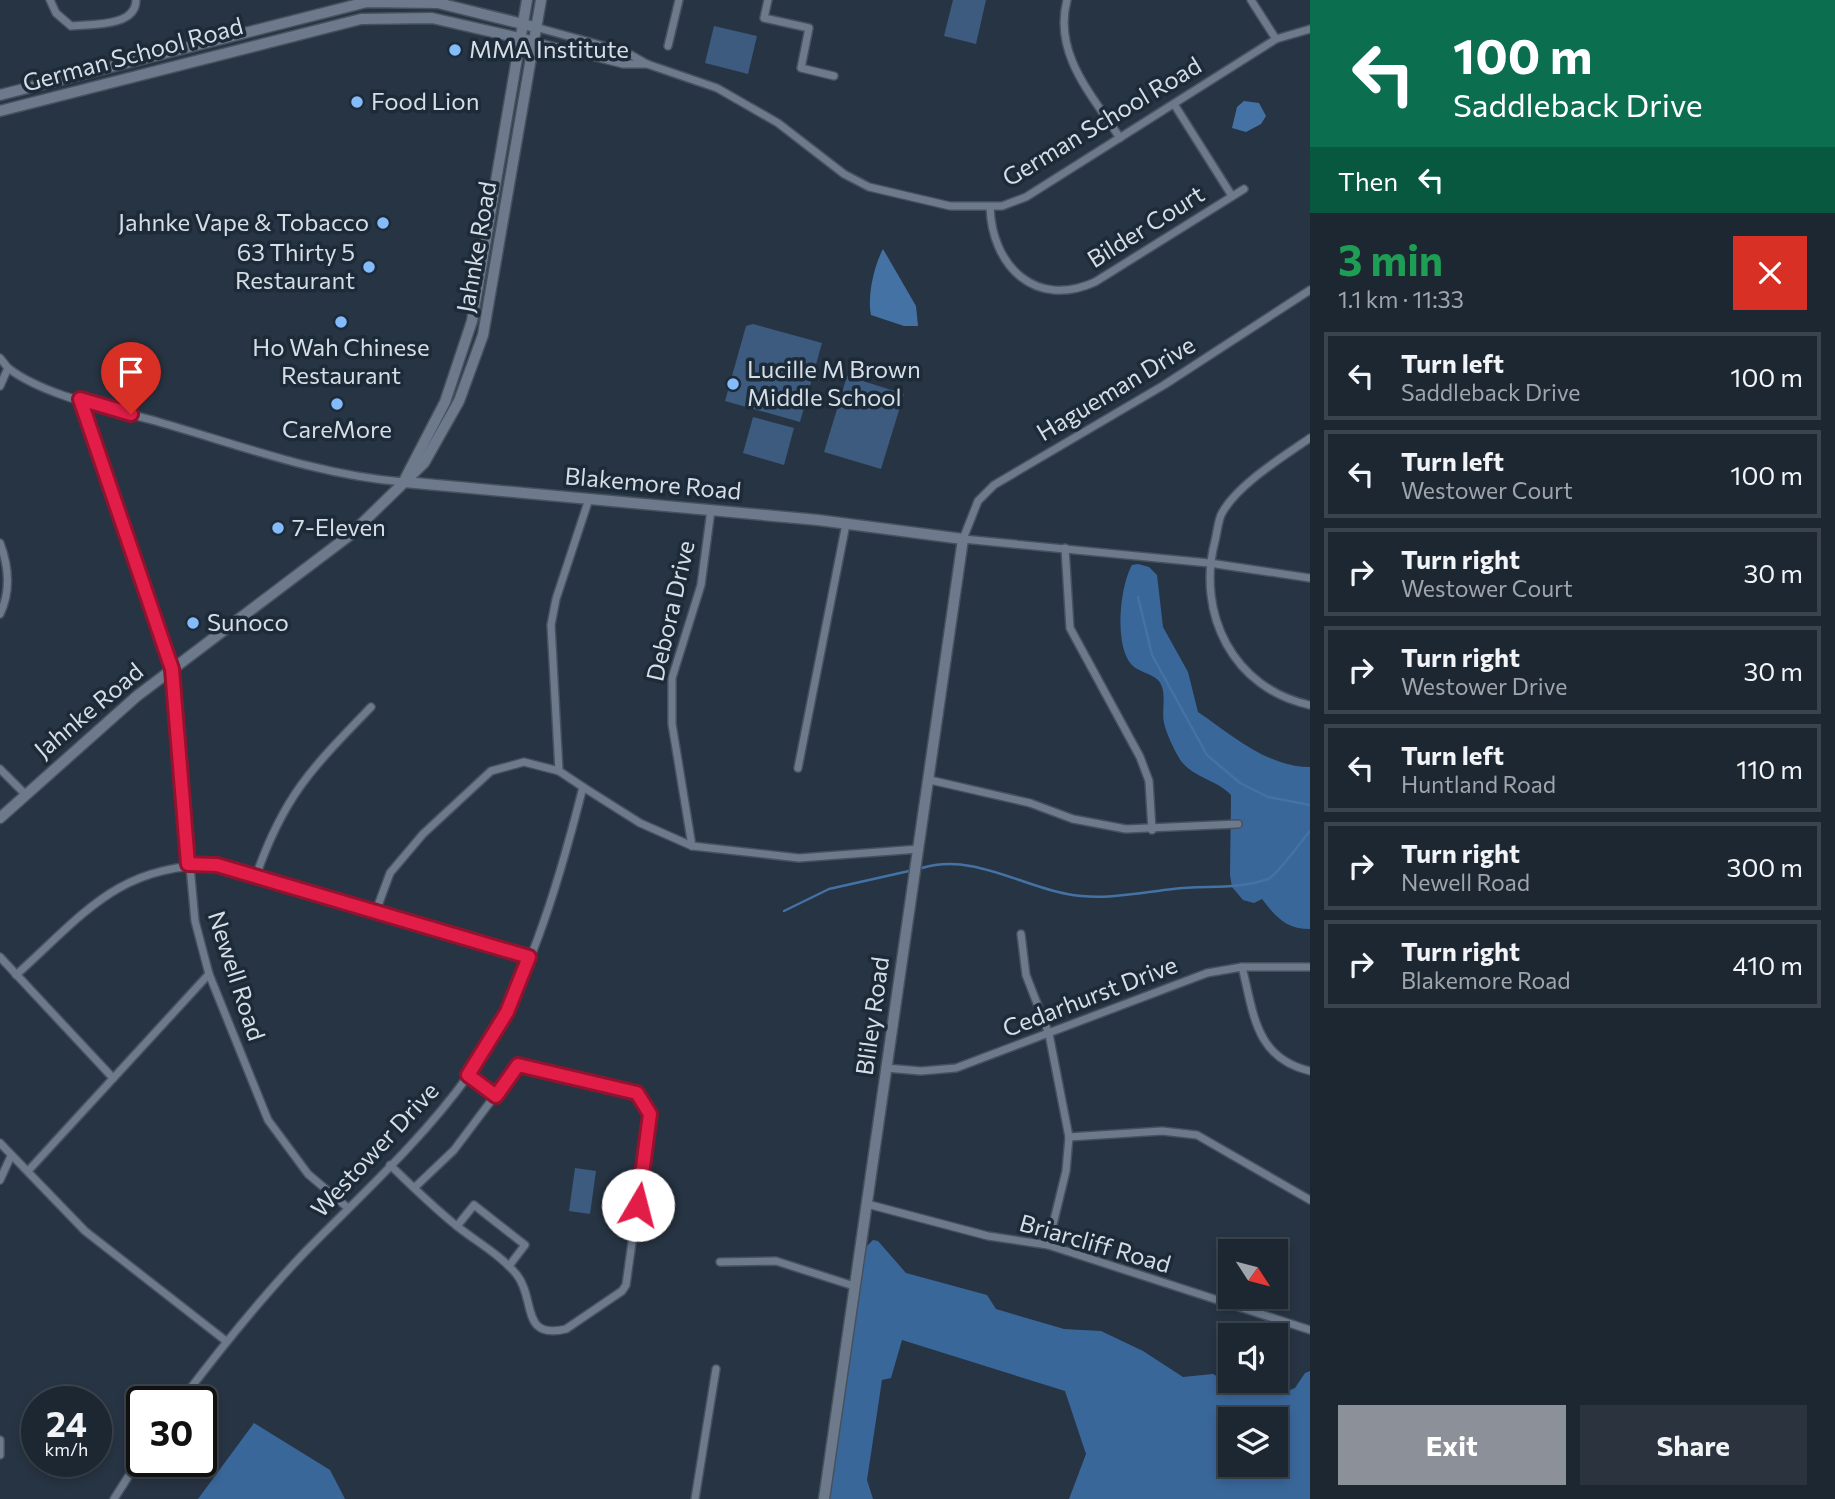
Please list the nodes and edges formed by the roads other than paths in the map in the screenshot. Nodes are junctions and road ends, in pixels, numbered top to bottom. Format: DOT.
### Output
graph roads {
  1 [pos="50,0"];
  2 [pos="136,0"];
  3 [pos="527,0"];
  4 [pos="541,0"];
  5 [pos="679,0"];
  6 [pos="768,0"];
  7 [pos="1067,0"];
  8 [pos="1251,0"];
  9 [pos="522,23"];
  10 [pos="535,27"];
  11 [pos="1310,29"];
  12 [pos="519,36"];
  13 [pos="1276,39"];
  14 [pos="532,41"];
  15 [pos="668,46"];
  16 [pos="647,64"];
  17 [pos="834,76"];
  18 [pos="0,95"];
  19 [pos="1174,104"];
  20 [pos="0,111"];
  21 [pos="1120,138"];
  22 [pos="1244,189"];
  23 [pos="1232,196"];
  24 [pos="990,207"];
  25 [pos="1310,290"];
  26 [pos="0,358"];
  27 [pos="8,368"];
  28 [pos="0,386"];
  29 [pos="80,399"];
  30 [pos="1310,438"];
  31 [pos="404,482"];
  32 [pos="589,499"];
  33 [pos="711,510"];
  34 [pos="846,524"];
  35 [pos="963,539"];
  36 [pos="0,543"];
  37 [pos="1065,548"];
  38 [pos="1209,563"];
  39 [pos="1310,578"];
  40 [pos="0,614"];
  41 [pos="172,669"];
  42 [pos="1310,705"];
  43 [pos="371,707"];
  44 [pos="798,768"];
  45 [pos="0,769"];
  46 [pos="559,771"];
  47 [pos="930,780"];
  48 [pos="583,787"];
  49 [pos="25,794"];
  50 [pos="0,818"];
  51 [pos="1238,824"];
  52 [pos="1152,830"];
  53 [pos="692,846"];
  54 [pos="919,849"];
  55 [pos="188,864"];
  56 [pos="256,876"];
  57 [pos="376,911"];
  58 [pos="1021,934"];
  59 [pos="0,957"];
  60 [pos="529,957"];
  61 [pos="1242,967"];
  62 [pos="1310,967"];
  63 [pos="209,974"];
  64 [pos="16,975"];
  65 [pos="1049,1034"];
  66 [pos="886,1068"];
  67 [pos="1310,1071"];
  68 [pos="468,1075"];
  69 [pos="113,1078"];
  70 [pos="496,1096"];
  71 [pos="1069,1136"];
  72 [pos="0,1143"];
  73 [pos="11,1156"];
  74 [pos="390,1165"];
  75 [pos="28,1171"];
  76 [pos="0,1180"];
  77 [pos="414,1188"];
  78 [pos="1310,1200"];
  79 [pos="867,1204"];
  80 [pos="348,1208"];
  81 [pos="457,1226"];
  82 [pos="1048,1245"];
  83 [pos="720,1262"];
  84 [pos="509,1266"];
  85 [pos="854,1286"];
  86 [pos="1310,1330"];
  87 [pos="226,1341"];
  88 [pos="716,1369"];
  89 [pos="192,1386"];
  90 [pos="0,1440"];
  91 [pos="0,1455"];
  92 [pos="128,1477"];
  93 [pos="114,1499"];
  94 [pos="695,1499"];
  95 [pos="824,1499"];
  1 -- 2 [label="street"];
  3 -- 9 [label="street, Jahnke Road"];
  4 -- 10 [label="street, Jahnke Road"];
  5 -- 15 [label="street"];
  6 -- 17 [label="street"];
  7 -- 21 [label="street"];
  8 -- 13 [label="street"];
  9 -- 10 [label="street, German School Road"];
  9 -- 12 [label="street, Jahnke Road"];
  9 -- 18 [label="street, German School Road"];
  10 -- 14 [label="street, Jahnke Road"];
  10 -- 16 [label="street, German School Road"];
  11 -- 13 [label="street, German School Road"];
  12 -- 14 [label="street, German School Road"];
  12 -- 20 [label="street, German School Road"];
  12 -- 31 [label="street, Jahnke Road"];
  13 -- 19 [label="street, German School Road"];
  14 -- 16 [label="street, German School Road"];
  14 -- 31 [label="street, Jahnke Road"];
  16 -- 24 [label="street, German School Road"];
  19 -- 21 [label="street, German School Road"];
  19 -- 23 [label="street"];
  21 -- 24 [label="street, German School Road"];
  22 -- 23 [label="street, Bilder Court"];
  23 -- 24 [label="street, Bilder Court"];
  25 -- 35 [label="street, Hagueman Drive"];
  26 -- 27 [label="street"];
  27 -- 28 [label="street"];
  27 -- 29 [label="street, Blakemore Road"];
  29 -- 31 [label="street, Blakemore Road"];
  29 -- 41 [label="street, Newell Road"];
  30 -- 38 [label="street"];
  31 -- 32 [label="street, Blakemore Road"];
  31 -- 41 [label="street, Jahnke Road"];
  32 -- 33 [label="street, Blakemore Road"];
  32 -- 46 [label="street"];
  33 -- 34 [label="street, Blakemore Road"];
  33 -- 53 [label="street, Debora Drive"];
  34 -- 35 [label="street, Blakemore Road"];
  34 -- 44 [label="street"];
  35 -- 37 [label="street, Blakemore Road"];
  35 -- 47 [label="street, Bliley Road"];
  36 -- 40 [label="street"];
  37 -- 38 [label="street, Blakemore Road"];
  37 -- 52 [label="street"];
  38 -- 39 [label="street, Blakemore Road"];
  38 -- 42 [label="street"];
  41 -- 49 [label="street, Jahnke Road"];
  41 -- 55 [label="street, Newell Road"];
  43 -- 56 [label="street"];
  45 -- 49 [label="street"];
  46 -- 48 [label="street"];
  46 -- 57 [label="street"];
  47 -- 52 [label="street"];
  47 -- 54 [label="street, Bliley Road"];
  48 -- 53 [label="street"];
  48 -- 60 [label="street, Westower Drive"];
  49 -- 50 [label="street, Jahnke Road"];
  51 -- 52 [label="street"];
  53 -- 54 [label="street"];
  54 -- 66 [label="street, Bliley Road"];
  55 -- 56 [label="street"];
  55 -- 63 [label="street, Newell Road"];
  55 -- 64 [label="street"];
  56 -- 57 [label="street"];
  57 -- 60 [label="street"];
  58 -- 65 [label="street"];
  59 -- 64 [label="street"];
  60 -- 68 [label="street, Westower Drive"];
  61 -- 62 [label="street, Cedarhurst Drive"];
  61 -- 65 [label="street, Cedarhurst Drive"];
  61 -- 67 [label="street"];
  63 -- 69 [label="street"];
  63 -- 80 [label="street, Newell Road"];
  64 -- 69 [label="street"];
  65 -- 66 [label="street, Cedarhurst Drive"];
  65 -- 71 [label="street"];
  66 -- 79 [label="street, Bliley Road"];
  68 -- 70 [label="street"];
  68 -- 74 [label="street, Westower Drive"];
  69 -- 75 [label="street"];
  70 -- 77 [label="street"];
  70 -- 84 [label="street"];
  71 -- 78 [label="street"];
  71 -- 82 [label="street"];
  72 -- 73 [label="street"];
  73 -- 75 [label="street"];
  73 -- 76 [label="street"];
  74 -- 77 [label="street"];
  74 -- 80 [label="street, Westower Drive"];
  75 -- 87 [label="street"];
  77 -- 81 [label="street"];
  79 -- 82 [label="street, Briarcliff Road"];
  79 -- 85 [label="street, Bliley Road"];
  80 -- 87 [label="street, Westower Drive"];
  81 -- 84 [label="street"];
  81 -- 84 [label="street"];
  82 -- 86 [label="street, Briarcliff Road"];
  83 -- 85 [label="street"];
  85 -- 95 [label="street, Bliley Road"];
  87 -- 89 [label="street, Westower Drive"];
  88 -- 94 [label="street"];
  90 -- 91 [label="street"];
  92 -- 93 [label="street"];
}
